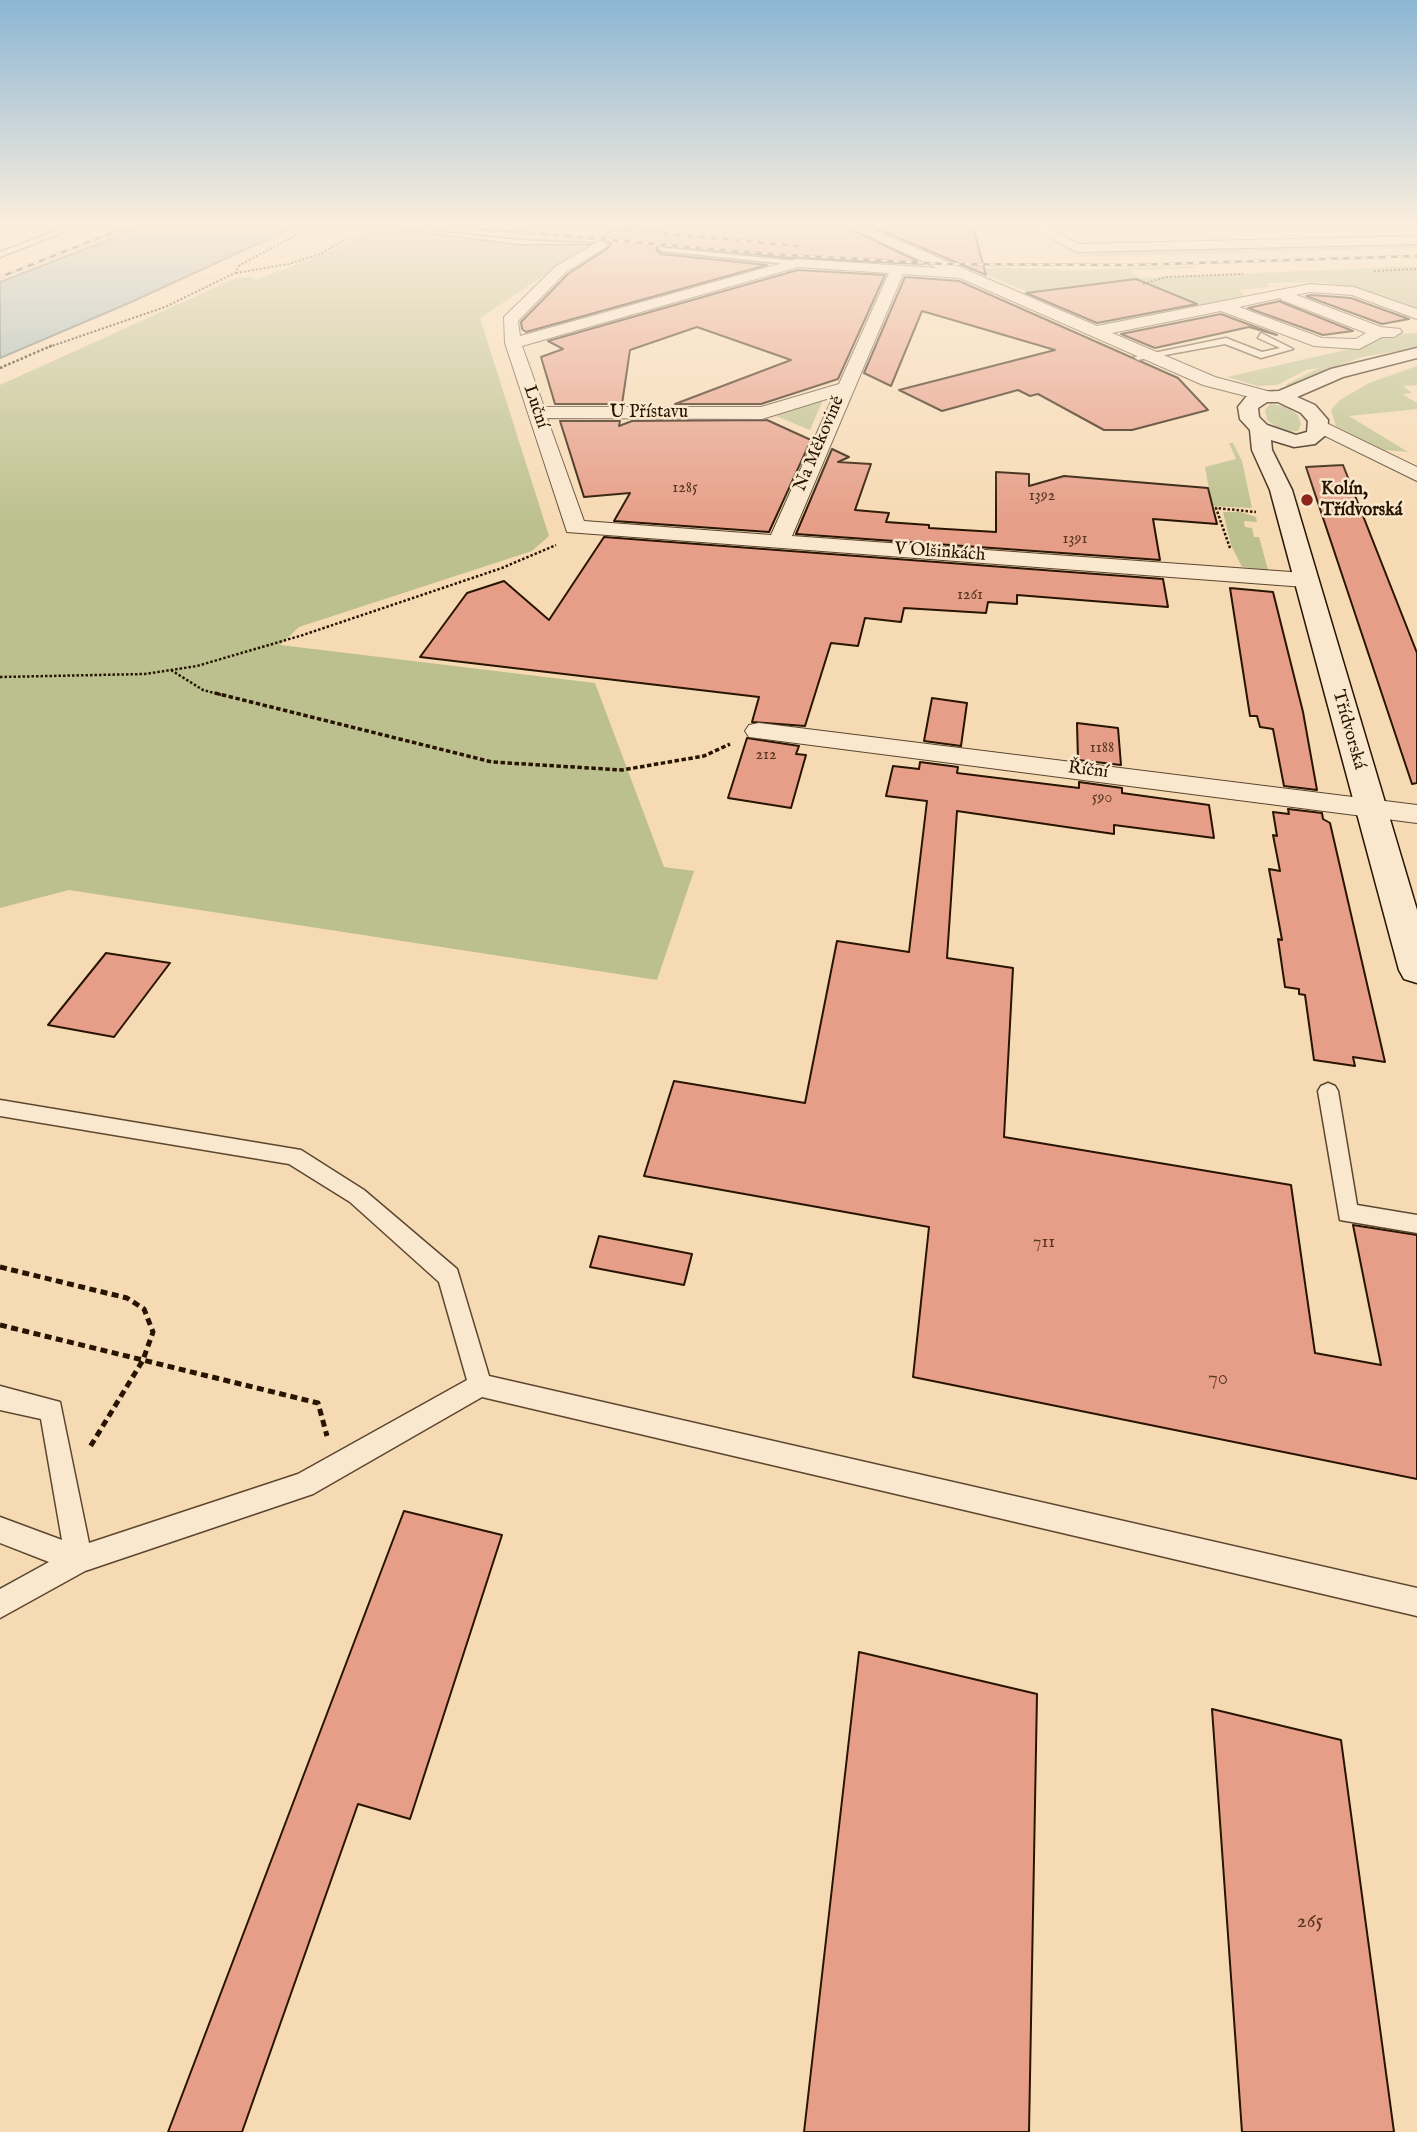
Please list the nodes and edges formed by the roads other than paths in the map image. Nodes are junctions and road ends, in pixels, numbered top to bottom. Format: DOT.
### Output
graph roads {
  1 [pos="510,323"];
  2 [pos="582,323"];
  3 [pos="873,323"];
  4 [pos="1079,323"];
  5 [pos="1134,323"];
  6 [pos="1268,323"];
  7 [pos="1359,323"];
  8 [pos="1096,331"];
  9 [pos="1379,331"];
  10 [pos="1408,332"];
  11 [pos="1261,336"];
  12 [pos="513,343"];
  13 [pos="1417,353"];
  14 [pos="1144,356"];
  15 [pos="1348,371"];
  16 [pos="1209,381"];
  17 [pos="843,388"];
  18 [pos="1273,397"];
  19 [pos="1248,407"];
  20 [pos="537,412"];
  21 [pos="762,413"];
  22 [pos="786,424"];
  23 [pos="1259,429"];
  24 [pos="1304,434"];
  25 [pos="1414,472"];
  26 [pos="1281,490"];
  27 [pos="575,527"];
  28 [pos="779,541"];
  29 [pos="1305,580"];
  30 [pos="759,731"];
  31 [pos="1370,806"];
  32 [pos="1417,814"];
  33 [pos="1417,970"];
  34 [pos="1328,1091"];
  35 [pos="0,1108"];
  36 [pos="1417,1224"];
  37 [pos="480,1385"];
  38 [pos="0,1398"];
  39 [pos="0,1530"];
  40 [pos="79,1560"];
  41 [pos="1417,1602"];
  42 [pos="0,1604"];
  1 -- 12 [label="street, Luční"];
  2 -- 12 [label="street"];
  3 -- 17 [label="street, Na Měkovině"];
  4 -- 8 [label="street"];
  5 -- 8 [label="street"];
  6 -- 9 [label="street"];
  7 -- 9 [label="street"];
  8 -- 14 [label="street"];
  9 -- 10 [label="street"];
  11 -- 14 [label="lane"];
  12 -- 20 [label="street, Luční"];
  13 -- 15 [label="main road, Třídvorská"];
  14 -- 16 [label="street"];
  15 -- 18 [label="main road, Třídvorská"];
  15 -- 24 [label="main road, Třídvorská"];
  16 -- 18 [label="street"];
  16 -- 19 [label="street"];
  17 -- 21 [label="street, U Přístavu"];
  17 -- 28 [label="street, Na Měkovině"];
  18 -- 19 [label="main road, Třídvorská"];
  18 -- 24 [label="main road"];
  19 -- 23 [label="main road, Třídvorská"];
  20 -- 21 [label="street, U Přístavu"];
  20 -- 27 [label="street, Luční"];
  21 -- 22 [label="street, U Přístavu"];
  23 -- 24 [label="main road"];
  23 -- 26 [label="main road, Třídvorská"];
  24 -- 25 [label="street"];
  24 -- 26 [label="main road, Třídvorská"];
  26 -- 29 [label="main road, Třídvorská"];
  27 -- 28 [label="street, V Olšinkách"];
  28 -- 29 [label="street, V Olšinkách"];
  29 -- 31 [label="main road, Třídvorská"];
  30 -- 31 [label="street, Říční"];
  31 -- 32 [label="street, Říční"];
  31 -- 33 [label="main road, Třídvorská"];
  34 -- 36 [label="lane"];
  35 -- 37 [label="lane"];
  37 -- 40 [label="lane"];
  37 -- 41 [label="lane"];
  38 -- 40 [label="lane"];
  39 -- 40 [label="lane"];
  40 -- 42 [label="lane"];
}
